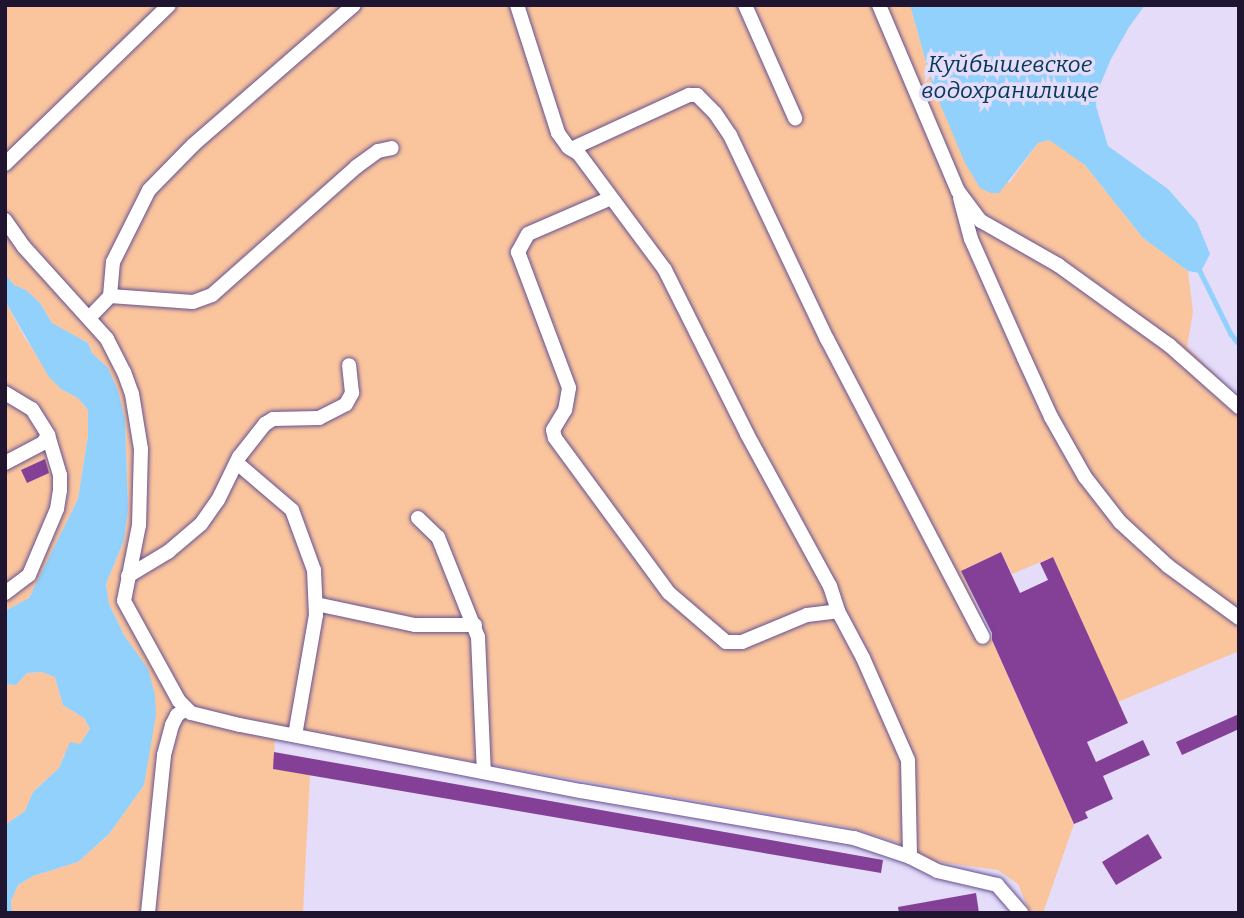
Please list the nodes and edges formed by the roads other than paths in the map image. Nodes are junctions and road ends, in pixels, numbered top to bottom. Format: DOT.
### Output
graph roads {
  1 [pos="169,5"];
  2 [pos="354,5"];
  3 [pos="517,5"];
  4 [pos="745,5"];
  5 [pos="879,5"];
  6 [pos="795,118"];
  7 [pos="392,148"];
  8 [pos="571,149"];
  9 [pos="5,164"];
  10 [pos="958,191"];
  11 [pos="611,198"];
  12 [pos="5,220"];
  13 [pos="110,296"];
  14 [pos="89,318"];
  15 [pos="349,365"];
  16 [pos="5,393"];
  17 [pos="1239,407"];
  18 [pos="48,435"];
  19 [pos="5,463"];
  20 [pos="237,463"];
  21 [pos="418,518"];
  22 [pos="128,576"];
  23 [pos="5,593"];
  24 [pos="316,604"];
  25 [pos="838,611"];
  26 [pos="1239,618"];
  27 [pos="475,625"];
  28 [pos="983,637"];
  29 [pos="186,709"];
  30 [pos="295,736"];
  31 [pos="484,772"];
  32 [pos="909,857"];
  33 [pos="148,913"];
  34 [pos="1021,913"];
  1 -- 9 [label="street"];
  2 -- 13 [label="street"];
  3 -- 8 [label="street"];
  4 -- 6 [label="street"];
  5 -- 10 [label="street"];
  7 -- 13 [label="street"];
  8 -- 11 [label="street"];
  8 -- 28 [label="street"];
  10 -- 17 [label="street"];
  10 -- 26 [label="street"];
  11 -- 25 [label="street"];
  11 -- 25 [label="street"];
  12 -- 14 [label="street"];
  13 -- 14 [label="street"];
  14 -- 22 [label="street"];
  15 -- 20 [label="street"];
  16 -- 18 [label="street"];
  18 -- 19 [label="street"];
  18 -- 23 [label="street"];
  20 -- 22 [label="street"];
  20 -- 24 [label="street"];
  21 -- 27 [label="street"];
  22 -- 29 [label="street"];
  24 -- 27 [label="street"];
  24 -- 30 [label="street"];
  25 -- 32 [label="street"];
  27 -- 31 [label="street"];
  29 -- 30 [label="street"];
  29 -- 33 [label="street"];
  30 -- 31 [label="street"];
  31 -- 32 [label="street"];
  32 -- 34 [label="street"];
}
